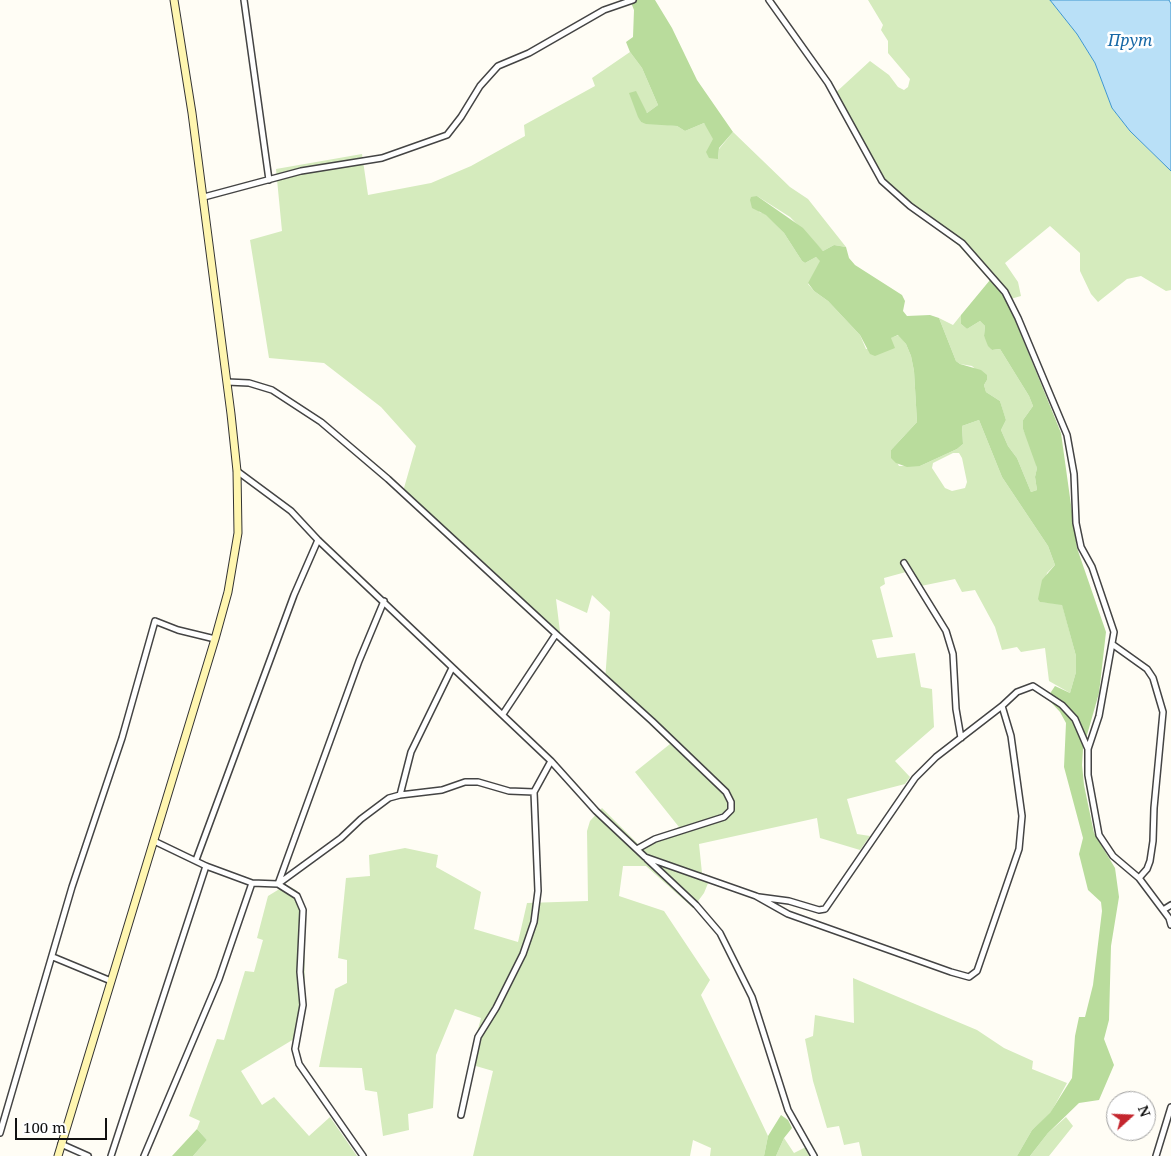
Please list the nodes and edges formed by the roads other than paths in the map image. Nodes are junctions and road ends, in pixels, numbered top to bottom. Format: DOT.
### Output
graph roads {
  1 [pos="174,0"];
  2 [pos="179,0"];
  3 [pos="244,0"];
  4 [pos="633,0"];
  5 [pos="769,0"];
  6 [pos="268,180"];
  7 [pos="204,198"];
  8 [pos="227,382"];
  9 [pos="237,471"];
  10 [pos="318,540"];
  11 [pos="904,563"];
  12 [pos="384,602"];
  13 [pos="556,634"];
  14 [pos="215,639"];
  15 [pos="1112,644"];
  16 [pos="452,668"];
  17 [pos="1002,706"];
  18 [pos="502,714"];
  19 [pos="961,738"];
  20 [pos="1088,749"];
  21 [pos="552,761"];
  22 [pos="534,792"];
  23 [pos="400,795"];
  24 [pos="154,841"];
  25 [pos="637,850"];
  26 [pos="645,857"];
  27 [pos="196,860"];
  28 [pos="206,866"];
  29 [pos="1139,878"];
  30 [pos="252,883"];
  31 [pos="278,884"];
  32 [pos="756,896"];
  33 [pos="1171,904"];
  34 [pos="1162,910"];
  35 [pos="1171,925"];
  36 [pos="53,957"];
  37 [pos="111,981"];
  38 [pos="1171,1107"];
  39 [pos="461,1115"];
  40 [pos="0,1133"];
  41 [pos="61,1144"];
  42 [pos="58,1156"];
  43 [pos="88,1156"];
  44 [pos="111,1156"];
  45 [pos="144,1156"];
  46 [pos="362,1156"];
  47 [pos="814,1156"];
  48 [pos="1156,1156"];
  1 -- 2 [label="street"];
  1 -- 7 [label="main road"];
  3 -- 6 [label="street"];
  4 -- 6 [label="street"];
  5 -- 15 [label="street"];
  6 -- 7 [label="street"];
  7 -- 8 [label="main road"];
  8 -- 9 [label="main road"];
  8 -- 13 [label="street"];
  9 -- 10 [label="street"];
  9 -- 14 [label="main road"];
  10 -- 12 [label="street"];
  10 -- 27 [label="street"];
  11 -- 19 [label="street"];
  12 -- 16 [label="street"];
  12 -- 31 [label="street"];
  13 -- 18 [label="street"];
  13 -- 25 [label="street"];
  14 -- 24 [label="main road"];
  14 -- 36 [label="street"];
  15 -- 20 [label="street"];
  15 -- 29 [label="street"];
  16 -- 18 [label="street"];
  16 -- 23 [label="street"];
  17 -- 19 [label="street"];
  17 -- 20 [label="street"];
  17 -- 32 [label="street"];
  18 -- 21 [label="street"];
  19 -- 32 [label="street"];
  20 -- 29 [label="street"];
  21 -- 22 [label="street"];
  21 -- 25 [label="street"];
  22 -- 23 [label="street"];
  22 -- 39 [label="street"];
  23 -- 31 [label="street"];
  24 -- 27 [label="street"];
  24 -- 37 [label="main road"];
  25 -- 26 [label="street"];
  26 -- 32 [label="street"];
  26 -- 47 [label="street"];
  27 -- 28 [label="street"];
  28 -- 30 [label="street"];
  28 -- 44 [label="street"];
  29 -- 34 [label="street"];
  30 -- 31 [label="street"];
  30 -- 45 [label="street"];
  31 -- 46 [label="street"];
  33 -- 34 [label="street"];
  34 -- 35 [label="street"];
  36 -- 37 [label="street"];
  36 -- 40 [label="street"];
  37 -- 41 [label="main road"];
  38 -- 48 [label="street"];
  41 -- 42 [label="main road"];
  41 -- 43 [label="street"];
}
